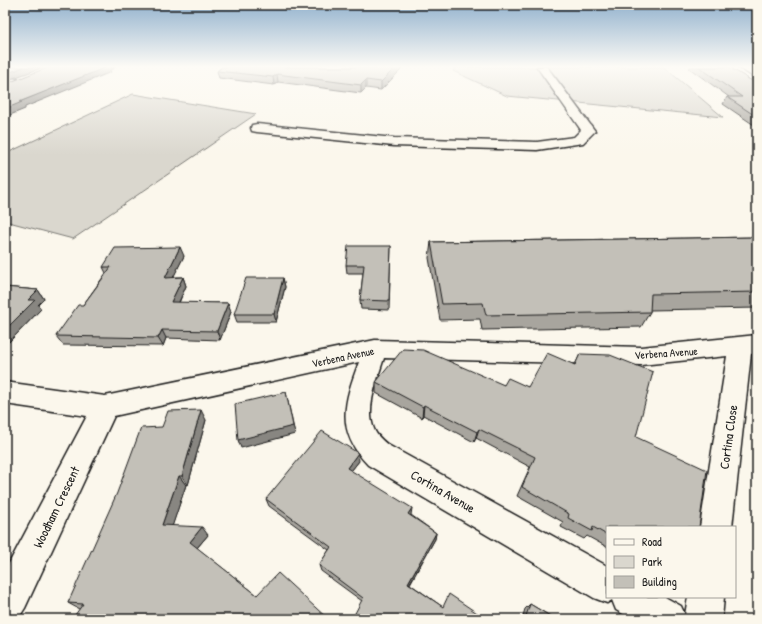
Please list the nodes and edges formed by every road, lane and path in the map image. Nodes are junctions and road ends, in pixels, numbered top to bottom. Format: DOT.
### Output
graph roads {
  1 [pos="563,96"];
  2 [pos="257,128"];
  3 [pos="749,345"];
  4 [pos="375,349"];
  5 [pos="5,393"];
  6 [pos="105,407"];
  7 [pos="716,526"];
  8 [pos="606,584"];
  9 [pos="631,598"];
  10 [pos="706,598"];
  11 [pos="5,606"];
  12 [pos="668,619"];
  13 [pos="703,619"];
  1 -- 2 [label="street"];
  3 -- 4 [label="street, Verbena Avenue"];
  3 -- 7 [label="street, Cortina Close"];
  4 -- 6 [label="street, Verbena Avenue"];
  4 -- 8 [label="street, Cortina Avenue"];
  5 -- 6 [label="street, Verbena Avenue"];
  6 -- 11 [label="street, Woodham Crescent"];
  9 -- 12 [label="street"];
  10 -- 13 [label="street"];
}
